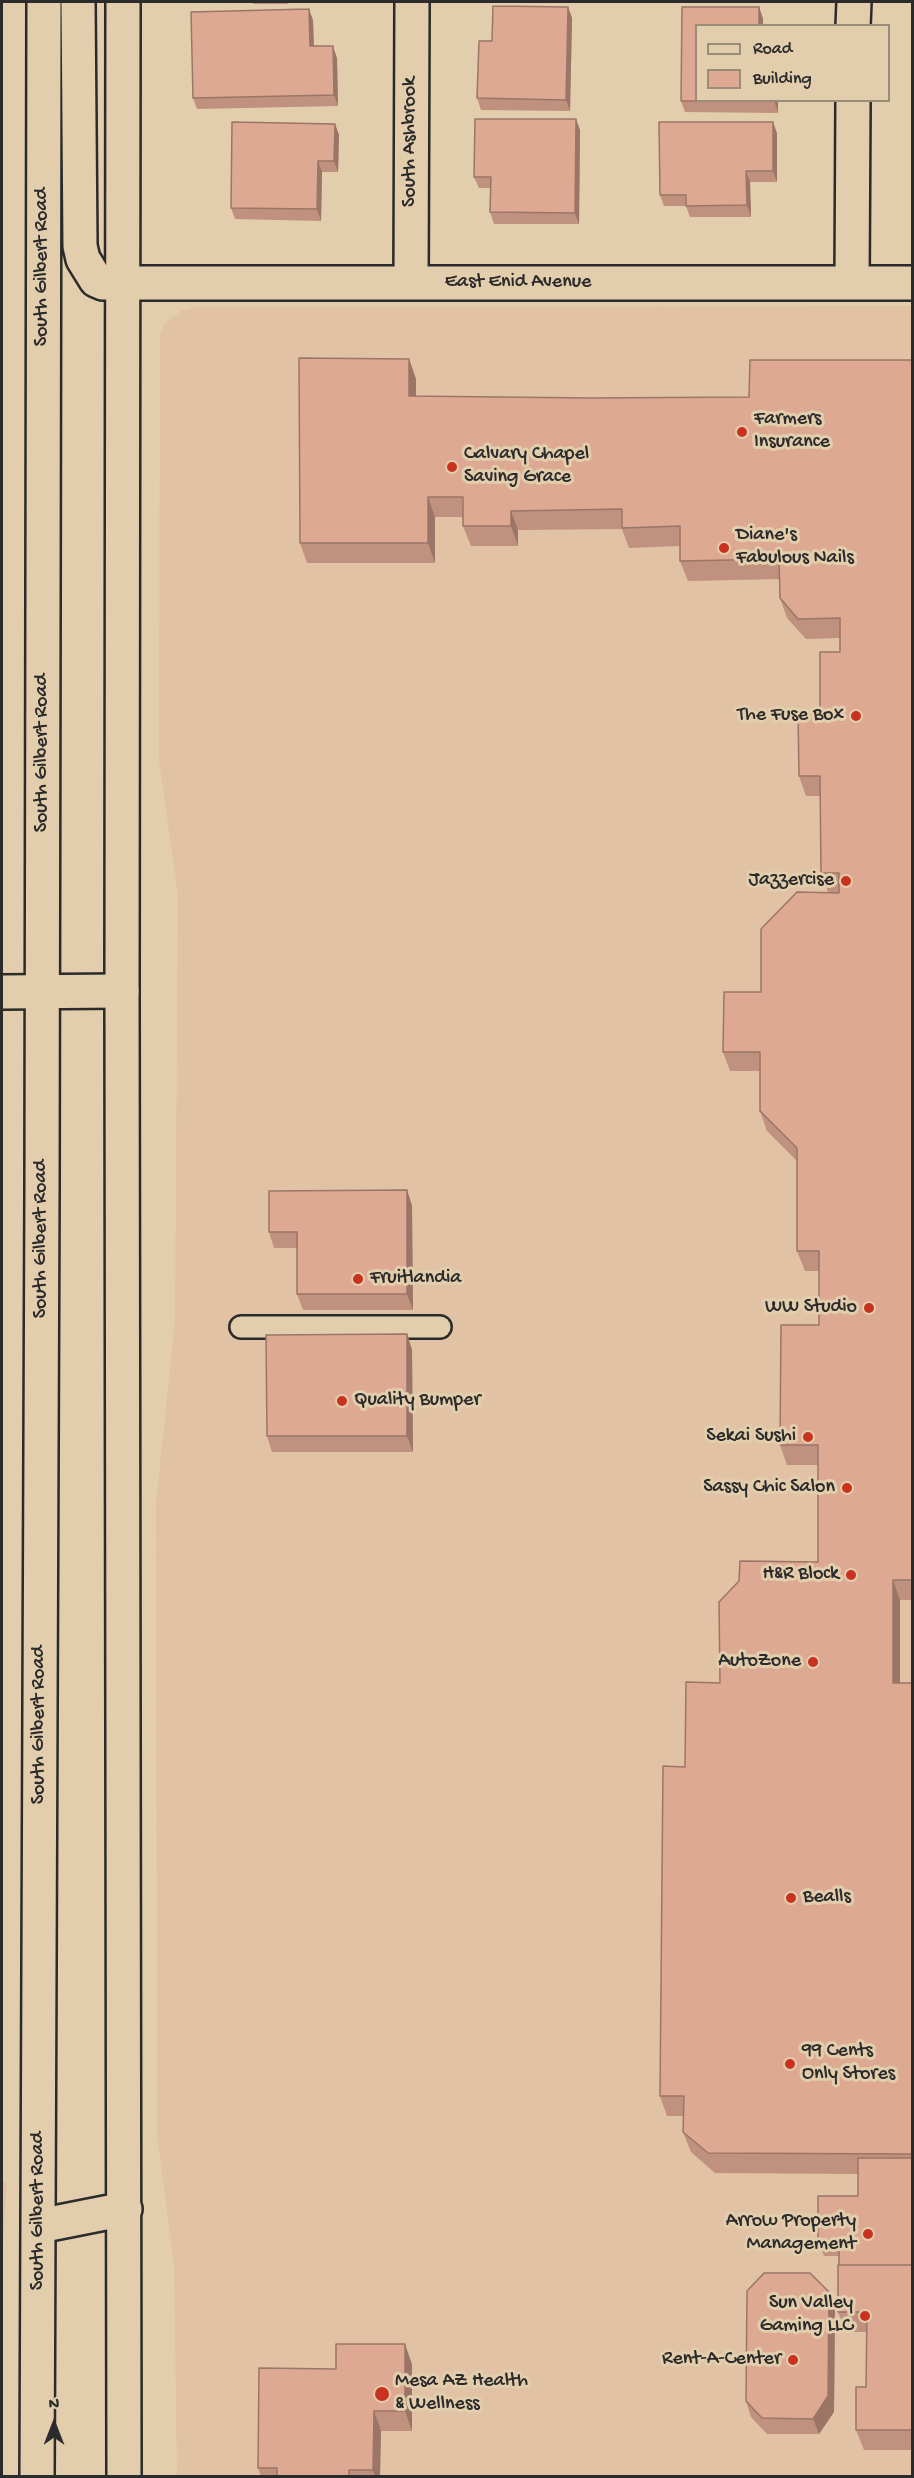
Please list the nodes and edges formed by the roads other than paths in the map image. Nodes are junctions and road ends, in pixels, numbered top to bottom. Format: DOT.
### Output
graph roads {
  1 [pos="44,2"];
  2 [pos="78,2"];
  3 [pos="123,2"];
  4 [pos="412,2"];
  5 [pos="854,2"];
  6 [pos="853,24"];
  7 [pos="853,102"];
  8 [pos="852,283"];
  9 [pos="912,283"];
  10 [pos="123,284"];
  11 [pos="411,284"];
  12 [pos="122,991"];
  13 [pos="2,992"];
  14 [pos="43,992"];
  15 [pos="241,1327"];
  16 [pos="440,1327"];
  17 [pos="125,2208"];
  18 [pos="39,2226"];
  19 [pos="37,2476"];
  20 [pos="124,2476"];
  1 -- 14 [label="main road, South Gilbert Road"];
  2 -- 10 [label="main road, East Enid Avenue"];
  3 -- 10 [label="main road"];
  4 -- 11 [label="main road, South Ashbrook"];
  5 -- 6 [label="main road"];
  7 -- 8 [label="main road"];
  8 -- 9 [label="main road, East Enid Avenue"];
  8 -- 11 [label="main road, East Enid Avenue"];
  10 -- 11 [label="main road, East Enid Avenue"];
  10 -- 12 [label="main road"];
  12 -- 14 [label="main road"];
  12 -- 17 [label="main road"];
  13 -- 14 [label="main road"];
  14 -- 18 [label="main road, South Gilbert Road"];
  15 -- 16 [label="lane"];
  17 -- 18 [label="main road"];
  17 -- 20 [label="main road"];
  18 -- 19 [label="main road, South Gilbert Road"];
}
